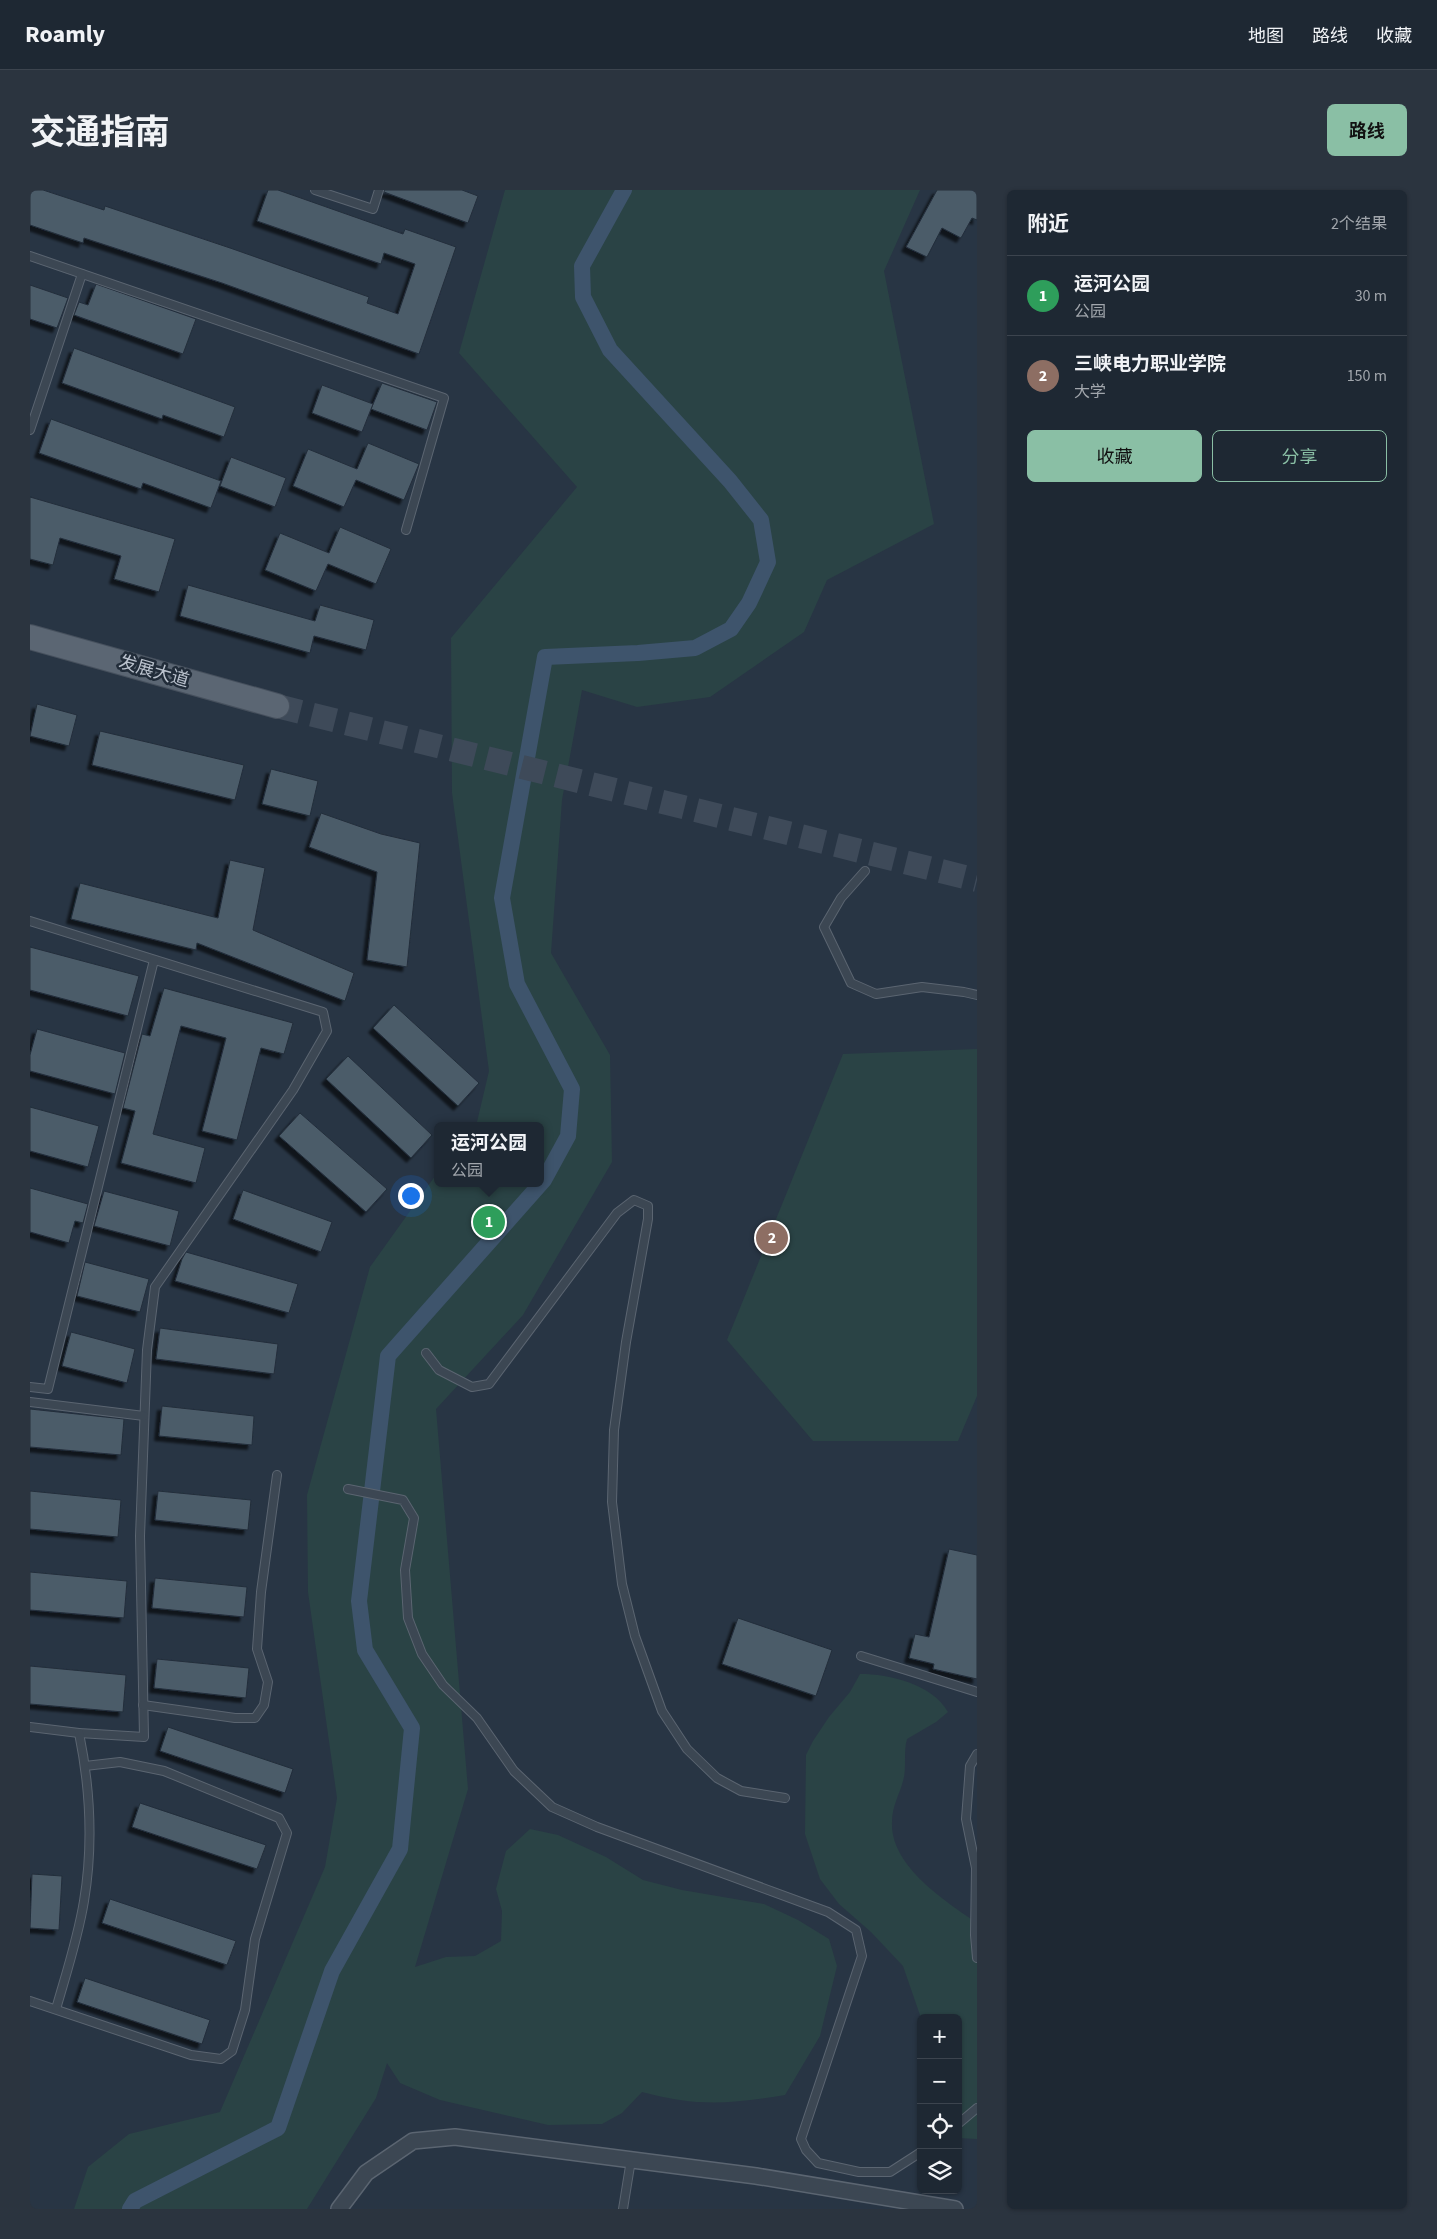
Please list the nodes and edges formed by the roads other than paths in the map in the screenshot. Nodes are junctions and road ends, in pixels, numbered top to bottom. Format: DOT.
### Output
graph roads {
  1 [pos="315,190"];
  2 [pos="379,190"];
  3 [pos="30,256"];
  4 [pos="82,274"];
  5 [pos="30,430"];
  6 [pos="406,530"];
  7 [pos="30,637"];
  8 [pos="277,706"];
  9 [pos="865,871"];
  10 [pos="30,922"];
  11 [pos="154,960"];
  12 [pos="977,995"];
  13 [pos="426,1353"];
  14 [pos="30,1387"];
  15 [pos="30,1402"];
  16 [pos="144,1416"];
  17 [pos="278,1475"];
  18 [pos="348,1489"];
  19 [pos="861,1656"];
  20 [pos="977,1692"];
  21 [pos="143,1705"];
  22 [pos="30,1727"];
  23 [pos="79,1733"];
  24 [pos="977,1754"];
  25 [pos="85,1766"];
  26 [pos="785,1798"];
  27 [pos="977,1958"];
  28 [pos="30,2001"];
  29 [pos="56,2009"];
  30 [pos="977,2108"];
  31 [pos="962,2121"];
  32 [pos="917,2155"];
  33 [pos="631,2160"];
  34 [pos="339,2209"];
  35 [pos="623,2209"];
  36 [pos="955,2209"];
  1 -- 2 [label="lane"];
  3 -- 4 [label="lane"];
  4 -- 5 [label="lane"];
  4 -- 6 [label="lane"];
  7 -- 8 [label="main road, 发展大道"];
  9 -- 12 [label="lane"];
  10 -- 11 [label="lane"];
  11 -- 14 [label="lane"];
  11 -- 16 [label="lane"];
  13 -- 26 [label="lane"];
  15 -- 16 [label="lane"];
  16 -- 21 [label="lane"];
  17 -- 21 [label="lane"];
  18 -- 32 [label="lane"];
  19 -- 20 [label="lane"];
  21 -- 23 [label="lane"];
  22 -- 23 [label="lane"];
  23 -- 25 [label="lane"];
  24 -- 27 [label="lane"];
  25 -- 29 [label="lane"];
  25 -- 29 [label="lane"];
  28 -- 29 [label="lane"];
  30 -- 31 [label="lane"];
  33 -- 34 [label="street"];
  33 -- 35 [label="lane"];
  33 -- 36 [label="street"];
}
